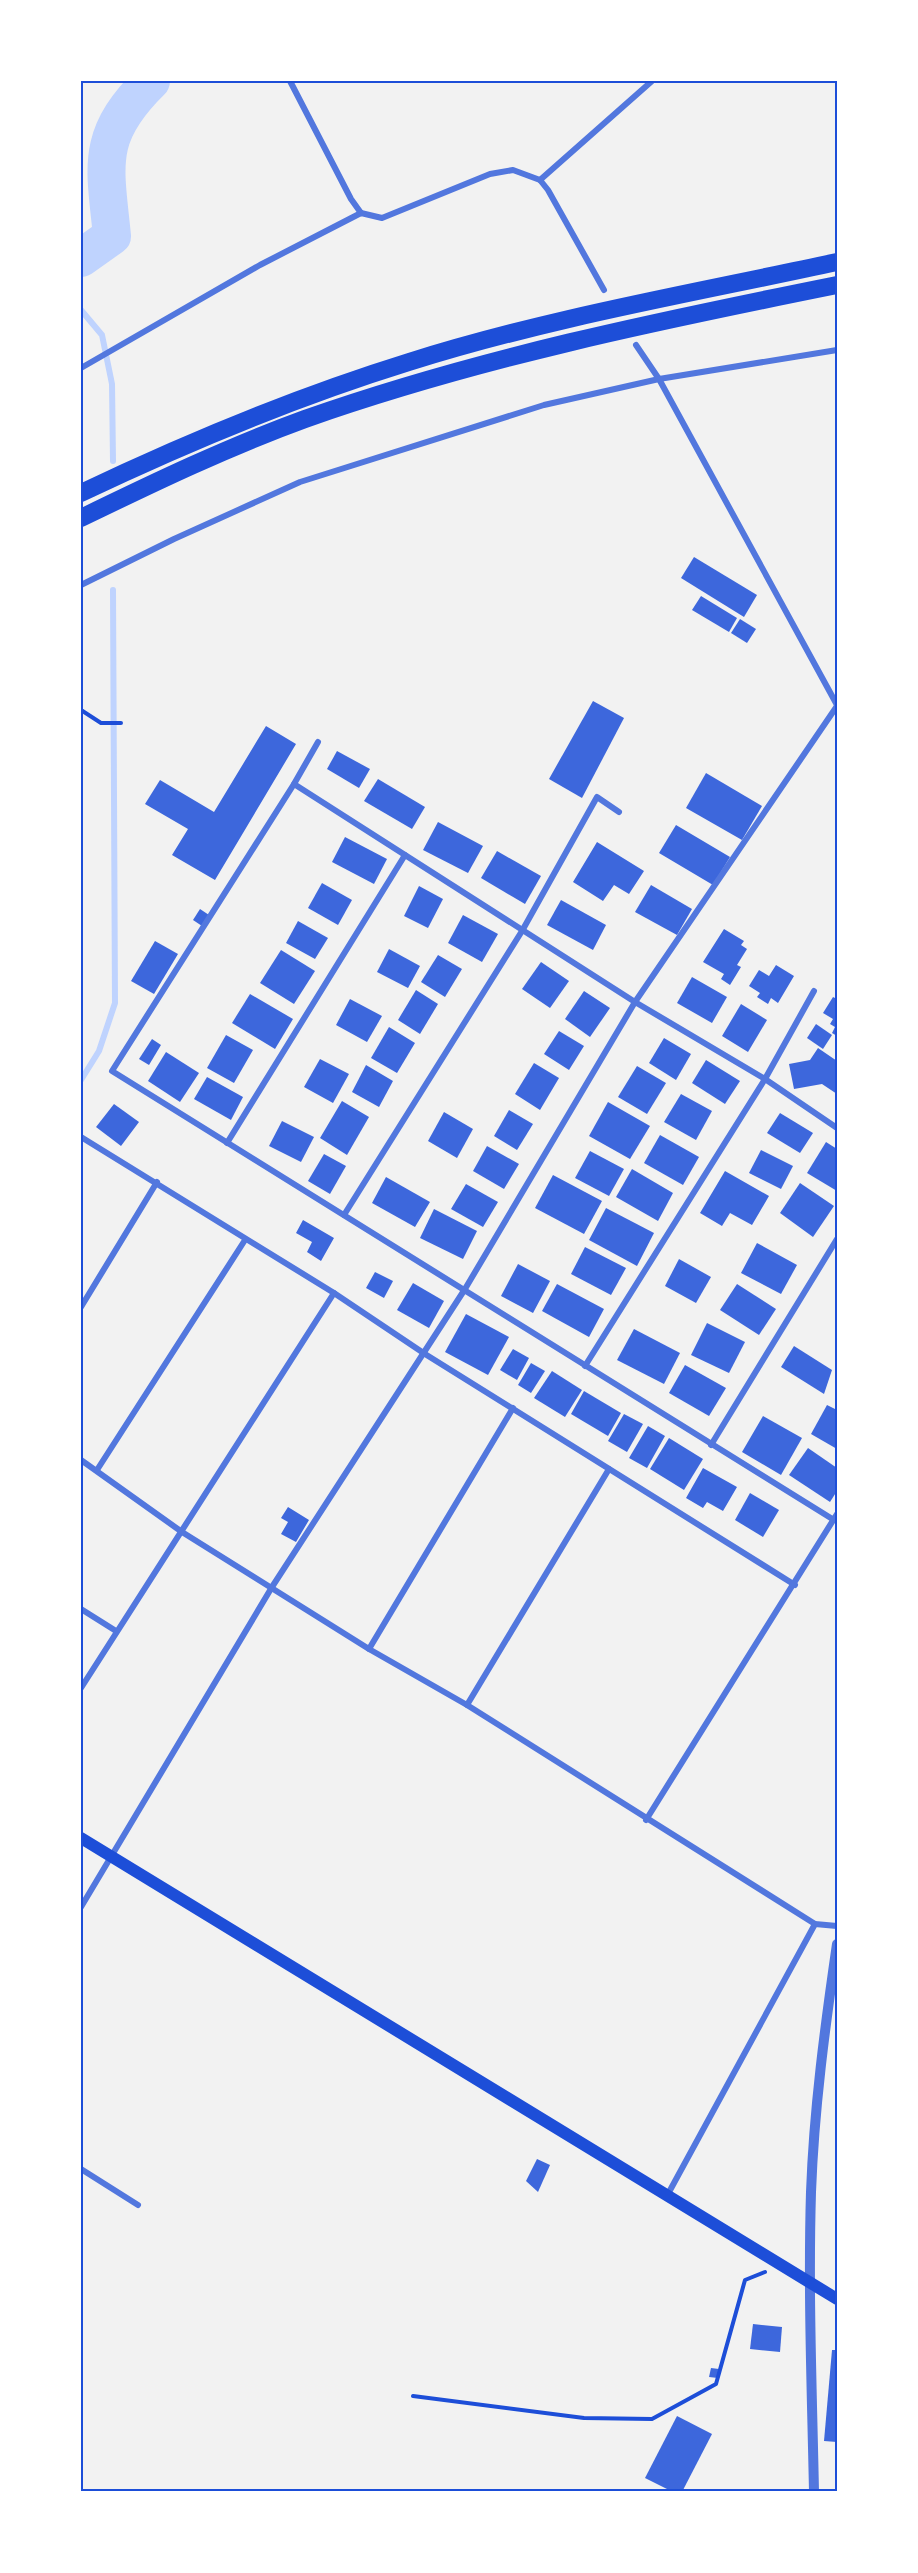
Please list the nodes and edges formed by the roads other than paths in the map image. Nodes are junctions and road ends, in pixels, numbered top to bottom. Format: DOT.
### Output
graph roads {
  1 [pos="290,81"];
  2 [pos="652,81"];
  3 [pos="540,180"];
  4 [pos="361,213"];
  5 [pos="837,262"];
  6 [pos="837,285"];
  7 [pos="604,290"];
  8 [pos="636,345"];
  9 [pos="837,350"];
  10 [pos="81,368"];
  11 [pos="659,379"];
  12 [pos="81,493"];
  13 [pos="81,518"];
  14 [pos="81,585"];
  15 [pos="837,705"];
  16 [pos="318,742"];
  17 [pos="294,784"];
  18 [pos="619,812"];
  19 [pos="405,855"];
  20 [pos="522,931"];
  21 [pos="814,992"];
  22 [pos="635,1002"];
  23 [pos="765,1079"];
  24 [pos="837,1128"];
  25 [pos="81,1137"];
  26 [pos="227,1143"];
  27 [pos="157,1182"];
  28 [pos="345,1215"];
  29 [pos="837,1239"];
  30 [pos="246,1240"];
  31 [pos="465,1289"];
  32 [pos="334,1293"];
  33 [pos="81,1307"];
  34 [pos="425,1354"];
  35 [pos="585,1366"];
  36 [pos="513,1408"];
  37 [pos="711,1445"];
  38 [pos="81,1461"];
  39 [pos="609,1469"];
  40 [pos="97,1470"];
  41 [pos="835,1517"];
  42 [pos="182,1532"];
  43 [pos="795,1585"];
  44 [pos="272,1587"];
  45 [pos="81,1609"];
  46 [pos="116,1631"];
  47 [pos="369,1648"];
  48 [pos="81,1688"];
  49 [pos="467,1705"];
  50 [pos="646,1820"];
  51 [pos="81,1838"];
  52 [pos="112,1857"];
  53 [pos="81,1907"];
  54 [pos="815,1924"];
  55 [pos="837,1926"];
  56 [pos="837,1944"];
  57 [pos="81,2169"];
  58 [pos="668,2194"];
  59 [pos="138,2205"];
  60 [pos="809,2283"];
  61 [pos="836,2297"];
  62 [pos="814,2492"];
  1 -- 4 [label="street"];
  2 -- 3 [label="street"];
  3 -- 4 [label="street"];
  3 -- 7 [label="street"];
  4 -- 10 [label="street"];
  5 -- 12 [label="highway"];
  6 -- 13 [label="highway"];
  8 -- 11 [label="street"];
  9 -- 11 [label="street"];
  11 -- 14 [label="street"];
  11 -- 15 [label="street"];
  15 -- 22 [label="street"];
  16 -- 17 [label="street"];
  17 -- 19 [label="street"];
  17 -- 26 [label="street"];
  18 -- 20 [label="street"];
  19 -- 20 [label="street"];
  19 -- 26 [label="street"];
  20 -- 22 [label="street"];
  20 -- 28 [label="street"];
  21 -- 23 [label="street"];
  22 -- 23 [label="street"];
  22 -- 31 [label="street"];
  23 -- 24 [label="street"];
  23 -- 35 [label="street"];
  25 -- 27 [label="street"];
  26 -- 28 [label="street"];
  27 -- 30 [label="street"];
  27 -- 33 [label="street"];
  28 -- 31 [label="street"];
  29 -- 37 [label="street"];
  30 -- 32 [label="street"];
  30 -- 40 [label="street"];
  31 -- 34 [label="street"];
  31 -- 35 [label="street"];
  32 -- 34 [label="street"];
  32 -- 42 [label="street"];
  34 -- 36 [label="street"];
  34 -- 44 [label="street"];
  35 -- 37 [label="street"];
  36 -- 39 [label="street"];
  36 -- 47 [label="street"];
  37 -- 41 [label="street"];
  38 -- 40 [label="street"];
  39 -- 43 [label="street"];
  39 -- 49 [label="street"];
  40 -- 42 [label="street"];
  41 -- 43 [label="street"];
  42 -- 44 [label="street"];
  42 -- 46 [label="street"];
  43 -- 50 [label="street"];
  44 -- 47 [label="street"];
  44 -- 52 [label="street"];
  45 -- 46 [label="street"];
  46 -- 48 [label="street"];
  47 -- 49 [label="street"];
  49 -- 50 [label="street"];
  50 -- 54 [label="street"];
  51 -- 52 [label="main road"];
  52 -- 53 [label="street"];
  52 -- 58 [label="main road"];
  54 -- 55 [label="street"];
  54 -- 58 [label="street"];
  56 -- 60 [label="street"];
  57 -- 59 [label="street"];
  58 -- 60 [label="main road"];
  60 -- 61 [label="main road"];
  60 -- 62 [label="street"];
}
